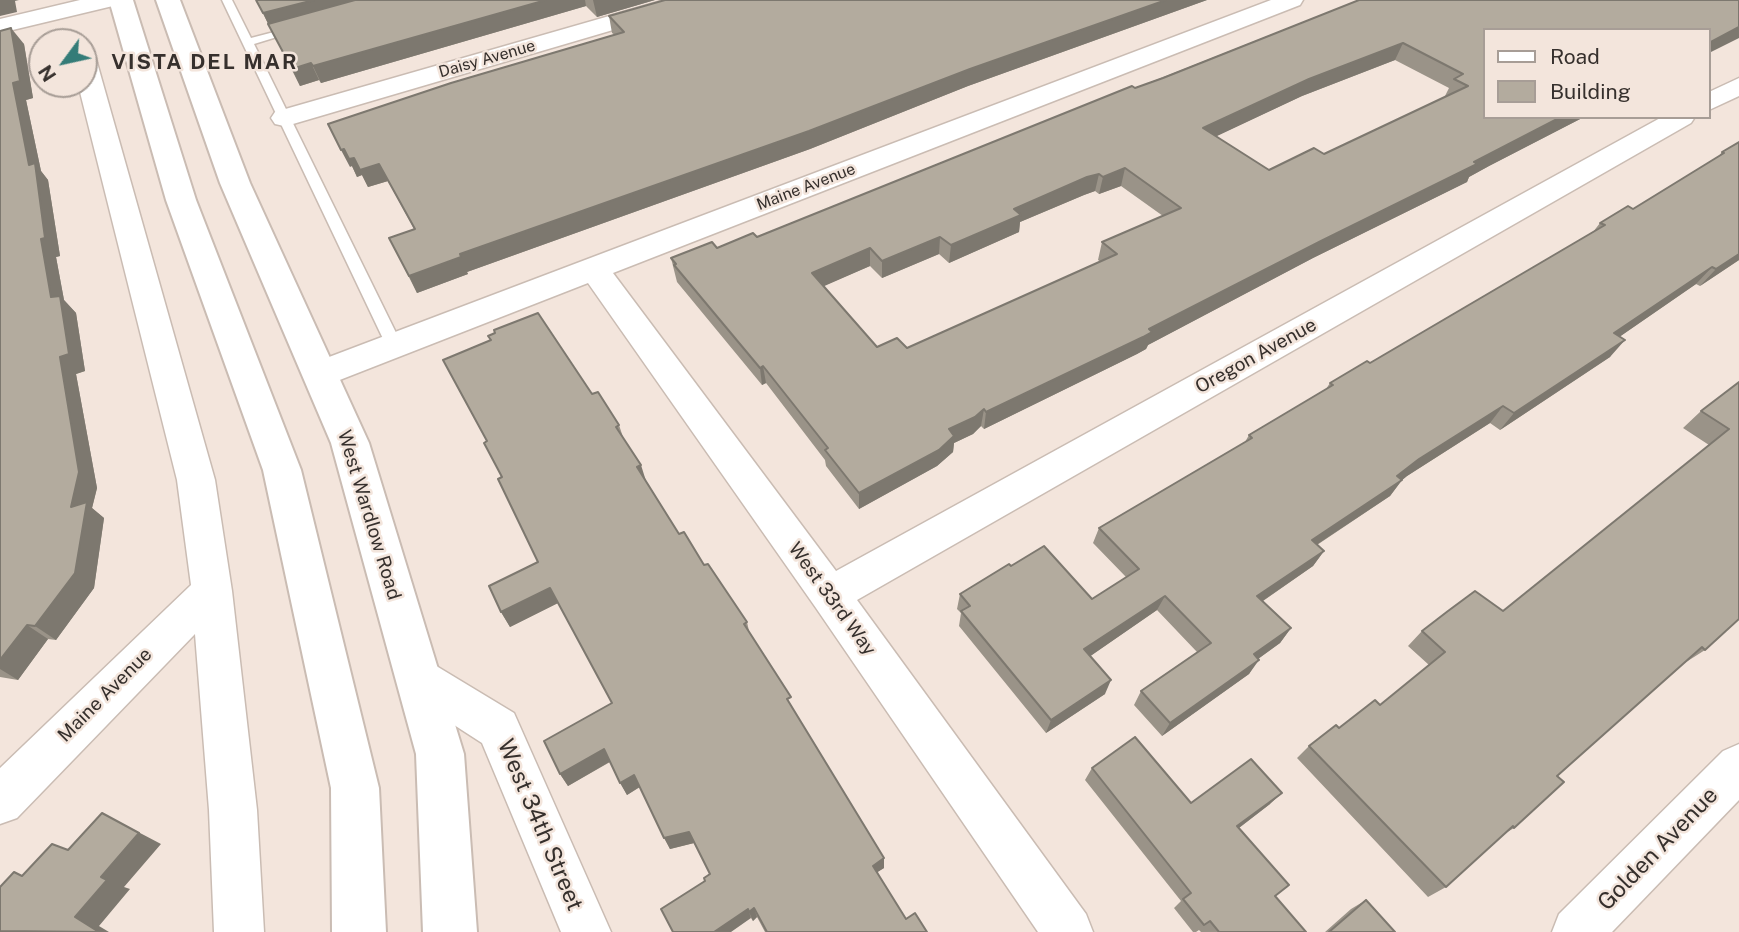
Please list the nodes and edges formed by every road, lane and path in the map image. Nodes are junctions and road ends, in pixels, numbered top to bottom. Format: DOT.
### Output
graph roads {
  1 [pos="109,0"];
  2 [pos="121,0"];
  3 [pos="168,0"];
  4 [pos="227,0"];
  5 [pos="690,0"];
  6 [pos="1293,0"];
  7 [pos="0,26"];
  8 [pos="305,26"];
  9 [pos="82,28"];
  10 [pos="28,29"];
  11 [pos="247,42"];
  12 [pos="1739,86"];
  13 [pos="94,98"];
  14 [pos="1711,101"];
  15 [pos="284,118"];
  16 [pos="1678,119"];
  17 [pos="593,268"];
  18 [pos="394,345"];
  19 [pos="320,374"];
  20 [pos="212,591"];
  21 [pos="830,595"];
  22 [pos="418,678"];
  23 [pos="1739,766"];
  24 [pos="0,800"];
  25 [pos="239,932"];
  26 [pos="359,932"];
  27 [pos="450,932"];
  28 [pos="586,932"];
  29 [pos="1068,932"];
  30 [pos="1577,932"];
  1 -- 9 [label="street"];
  2 -- 26 [label="main road"];
  3 -- 19 [label="main road, West Wardlow Road"];
  4 -- 11 [label="lane"];
  5 -- 15 [label="street, Daisy Avenue"];
  6 -- 17 [label="street, Maine Avenue"];
  7 -- 10 [label="street"];
  8 -- 11 [label="lane"];
  11 -- 15 [label="lane"];
  12 -- 14 [label="street"];
  13 -- 20 [label="street"];
  15 -- 18 [label="lane"];
  16 -- 21 [label="street, Oregon Avenue"];
  17 -- 18 [label="street, Maine Avenue"];
  17 -- 21 [label="street, West 33rd Way"];
  18 -- 19 [label="street, Maine Avenue"];
  19 -- 22 [label="main road, West Wardlow Road"];
  20 -- 24 [label="street, Maine Avenue"];
  20 -- 25 [label="street"];
  21 -- 29 [label="street, West 33rd Way"];
  22 -- 27 [label="main road, West Wardlow Road"];
  22 -- 28 [label="street, West 34th Street"];
  23 -- 30 [label="street, Golden Avenue"];
}
